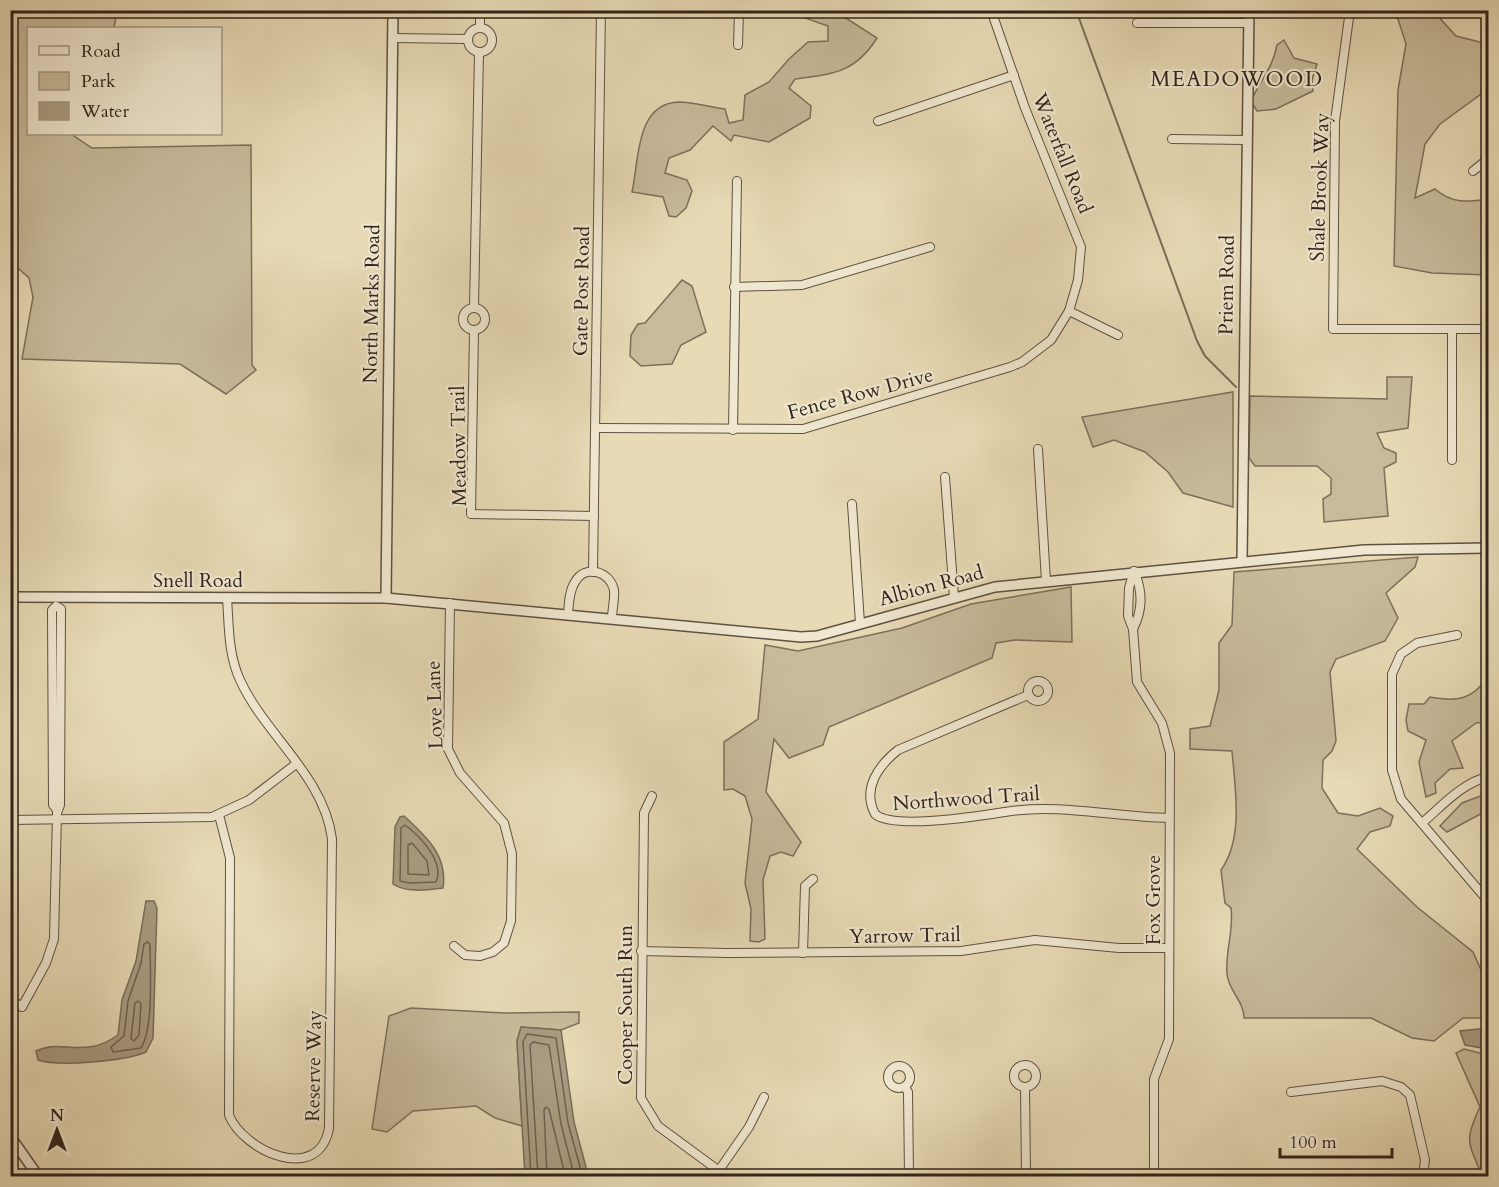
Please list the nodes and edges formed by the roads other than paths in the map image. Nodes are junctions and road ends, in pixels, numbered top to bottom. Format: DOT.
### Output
graph roads {
  1 [pos="393,10"];
  2 [pos="480,10"];
  3 [pos="601,10"];
  4 [pos="739,10"];
  5 [pos="991,10"];
  6 [pos="1249,10"];
  7 [pos="1350,10"];
  8 [pos="1137,23"];
  9 [pos="1249,23"];
  10 [pos="480,28"];
  11 [pos="393,38"];
  12 [pos="468,39"];
  13 [pos="738,45"];
  14 [pos="479,52"];
  15 [pos="1014,75"];
  16 [pos="878,121"];
  17 [pos="1172,139"];
  18 [pos="1246,140"];
  19 [pos="1488,159"];
  20 [pos="1473,171"];
  21 [pos="737,181"];
  22 [pos="930,247"];
  23 [pos="734,287"];
  24 [pos="474,307"];
  25 [pos="1069,311"];
  26 [pos="1452,329"];
  27 [pos="1488,329"];
  28 [pos="474,330"];
  29 [pos="1118,334"];
  30 [pos="596,429"];
  31 [pos="733,430"];
  32 [pos="1038,449"];
  33 [pos="1452,460"];
  34 [pos="945,477"];
  35 [pos="852,504"];
  36 [pos="594,516"];
  37 [pos="1488,548"];
  38 [pos="1242,561"];
  39 [pos="1134,571"];
  40 [pos="593,572"];
  41 [pos="1047,581"];
  42 [pos="10,597"];
  43 [pos="954,597"];
  44 [pos="227,598"];
  45 [pos="386,598"];
  46 [pos="56,601"];
  47 [pos="450,603"];
  48 [pos="568,614"];
  49 [pos="612,618"];
  50 [pos="860,623"];
  51 [pos="1457,635"];
  52 [pos="1029,695"];
  53 [pos="296,764"];
  54 [pos="1488,777"];
  55 [pos="652,796"];
  56 [pos="219,815"];
  57 [pos="1169,818"];
  58 [pos="10,820"];
  59 [pos="57,820"];
  60 [pos="1422,823"];
  61 [pos="813,879"];
  62 [pos="1488,901"];
  63 [pos="454,946"];
  64 [pos="1169,948"];
  65 [pos="641,951"];
  66 [pos="804,953"];
  67 [pos="10,999"];
  68 [pos="905,1087"];
  69 [pos="1025,1087"];
  70 [pos="1291,1092"];
  71 [pos="764,1097"];
  72 [pos="10,1136"];
  73 [pos="716,1174"];
  74 [pos="38,1176"];
  75 [pos="726,1176"];
  76 [pos="909,1176"];
  77 [pos="1026,1176"];
  78 [pos="1154,1176"];
  79 [pos="1423,1176"];
  1 -- 11 [label="street, North Marks Road"];
  2 -- 10 [label="street, Meadow Trail"];
  3 -- 30 [label="street, Gate Post Road"];
  4 -- 13 [label="street"];
  5 -- 15 [label="street, Waterfall Road"];
  6 -- 9 [label="street, Priem Road"];
  7 -- 26 [label="street, Shale Brook Way"];
  8 -- 9 [label="street"];
  9 -- 18 [label="street, Priem Road"];
  10 -- 12 [label="street"];
  10 -- 14 [label="street, Meadow Trail"];
  11 -- 12 [label="street"];
  11 -- 45 [label="street, North Marks Road"];
  12 -- 14 [label="street"];
  14 -- 24 [label="street, Meadow Trail"];
  15 -- 16 [label="street"];
  15 -- 25 [label="street, Waterfall Road"];
  17 -- 18 [label="street"];
  18 -- 38 [label="street, Priem Road"];
  19 -- 20 [label="street"];
  21 -- 23 [label="street"];
  22 -- 23 [label="street"];
  23 -- 31 [label="street"];
  24 -- 28 [label="street, Meadow Trail"];
  24 -- 28 [label="street, Meadow Trail"];
  25 -- 29 [label="street"];
  25 -- 31 [label="street, Fence Row Drive"];
  26 -- 27 [label="street"];
  26 -- 33 [label="street"];
  28 -- 36 [label="street, Meadow Trail"];
  30 -- 31 [label="street, Fence Row Drive"];
  30 -- 36 [label="street, Gate Post Road"];
  32 -- 41 [label="street"];
  34 -- 43 [label="street"];
  35 -- 50 [label="street"];
  36 -- 40 [label="street, Gate Post Road"];
  37 -- 38 [label="street, Albion Road"];
  38 -- 39 [label="street, Albion Road"];
  39 -- 41 [label="street, Albion Road"];
  39 -- 57 [label="street, Fox Grove"];
  40 -- 48 [label="street"];
  40 -- 49 [label="street"];
  41 -- 43 [label="street, Albion Road"];
  42 -- 46 [label="street, Snell Road"];
  43 -- 50 [label="street, Albion Road"];
  44 -- 45 [label="street, Snell Road"];
  44 -- 46 [label="street, Snell Road"];
  44 -- 53 [label="street, Reserve Way"];
  45 -- 47 [label="street, Albion Road"];
  46 -- 59 [label="street"];
  47 -- 48 [label="street, Albion Road"];
  47 -- 63 [label="street, Love Lane"];
  48 -- 49 [label="street, Albion Road"];
  49 -- 50 [label="street, Albion Road"];
  51 -- 60 [label="street"];
  52 -- 57 [label="street, Northwood Trail"];
  53 -- 56 [label="street"];
  53 -- 56 [label="street, Reserve Way"];
  54 -- 60 [label="street"];
  55 -- 65 [label="street, Cooper South Run"];
  56 -- 59 [label="street"];
  57 -- 64 [label="street, Fox Grove"];
  58 -- 59 [label="street"];
  59 -- 67 [label="street"];
  60 -- 62 [label="street"];
  61 -- 66 [label="street"];
  64 -- 66 [label="street, Yarrow Trail"];
  64 -- 78 [label="street, Fox Grove"];
  65 -- 66 [label="street, Yarrow Trail"];
  65 -- 73 [label="street, Cooper South Run"];
  68 -- 76 [label="street"];
  69 -- 77 [label="street"];
  70 -- 79 [label="street"];
  71 -- 73 [label="street"];
  72 -- 74 [label="street"];
  73 -- 75 [label="street, Cooper South Run"];
}
